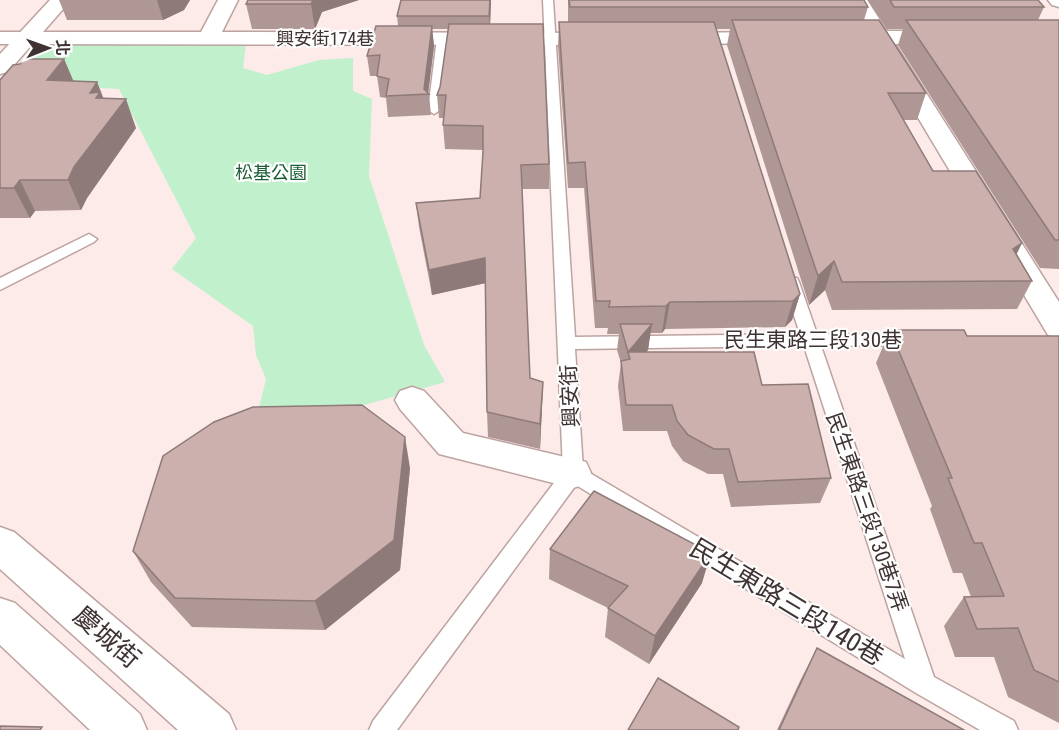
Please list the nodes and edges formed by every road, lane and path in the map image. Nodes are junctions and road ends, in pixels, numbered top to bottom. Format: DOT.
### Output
graph roads {
  1 [pos="61,0"];
  2 [pos="228,0"];
  3 [pos="548,0"];
  4 [pos="857,0"];
  5 [pos="880,37"];
  6 [pos="964,37"];
  7 [pos="0,38"];
  8 [pos="443,38"];
  9 [pos="787,38"];
  10 [pos="822,38"];
  11 [pos="25,39"];
  12 [pos="208,39"];
  13 [pos="550,39"];
  14 [pos="619,39"];
  15 [pos="654,39"];
  16 [pos="0,66"];
  17 [pos="434,110"];
  18 [pos="89,239"];
  19 [pos="787,270"];
  20 [pos="0,285"];
  21 [pos="1055,335"];
  22 [pos="808,339"];
  23 [pos="922,339"];
  24 [pos="567,343"];
  25 [pos="412,400"];
  26 [pos="573,473"];
  27 [pos="0,544"];
  28 [pos="0,617"];
  29 [pos="925,685"];
  30 [pos="124,730"];
  31 [pos="213,730"];
  32 [pos="382,730"];
  33 [pos="1005,730"];
  1 -- 11 [label="street"];
  2 -- 12 [label="street"];
  3 -- 13 [label="lane, 興安街"];
  4 -- 5 [label="street"];
  5 -- 6 [label="street"];
  5 -- 10 [label="street"];
  5 -- 21 [label="street"];
  7 -- 11 [label="street, 興安街174巷"];
  8 -- 12 [label="street, 興安街174巷"];
  8 -- 13 [label="street, 興安街174巷"];
  8 -- 17 [label="lane"];
  9 -- 15 [label="street"];
  11 -- 12 [label="street, 興安街174巷"];
  11 -- 16 [label="street"];
  13 -- 14 [label="street, 興安街174巷"];
  13 -- 24 [label="lane, 興安街"];
  18 -- 20 [label="lane"];
  19 -- 22 [label="lane, 民生東路三段130巷7弄"];
  22 -- 23 [label="lane, 民生東路三段130巷"];
  22 -- 24 [label="lane, 民生東路三段130巷"];
  22 -- 29 [label="lane, 民生東路三段130巷7弄"];
  24 -- 26 [label="lane, 興安街"];
  25 -- 26 [label="street, 民生東路三段140巷"];
  26 -- 29 [label="lane, 民生東路三段140巷"];
  26 -- 32 [label="lane"];
  27 -- 31 [label="street, 慶城街"];
  28 -- 30 [label="street"];
  29 -- 33 [label="lane, 民生東路三段140巷"];
}
